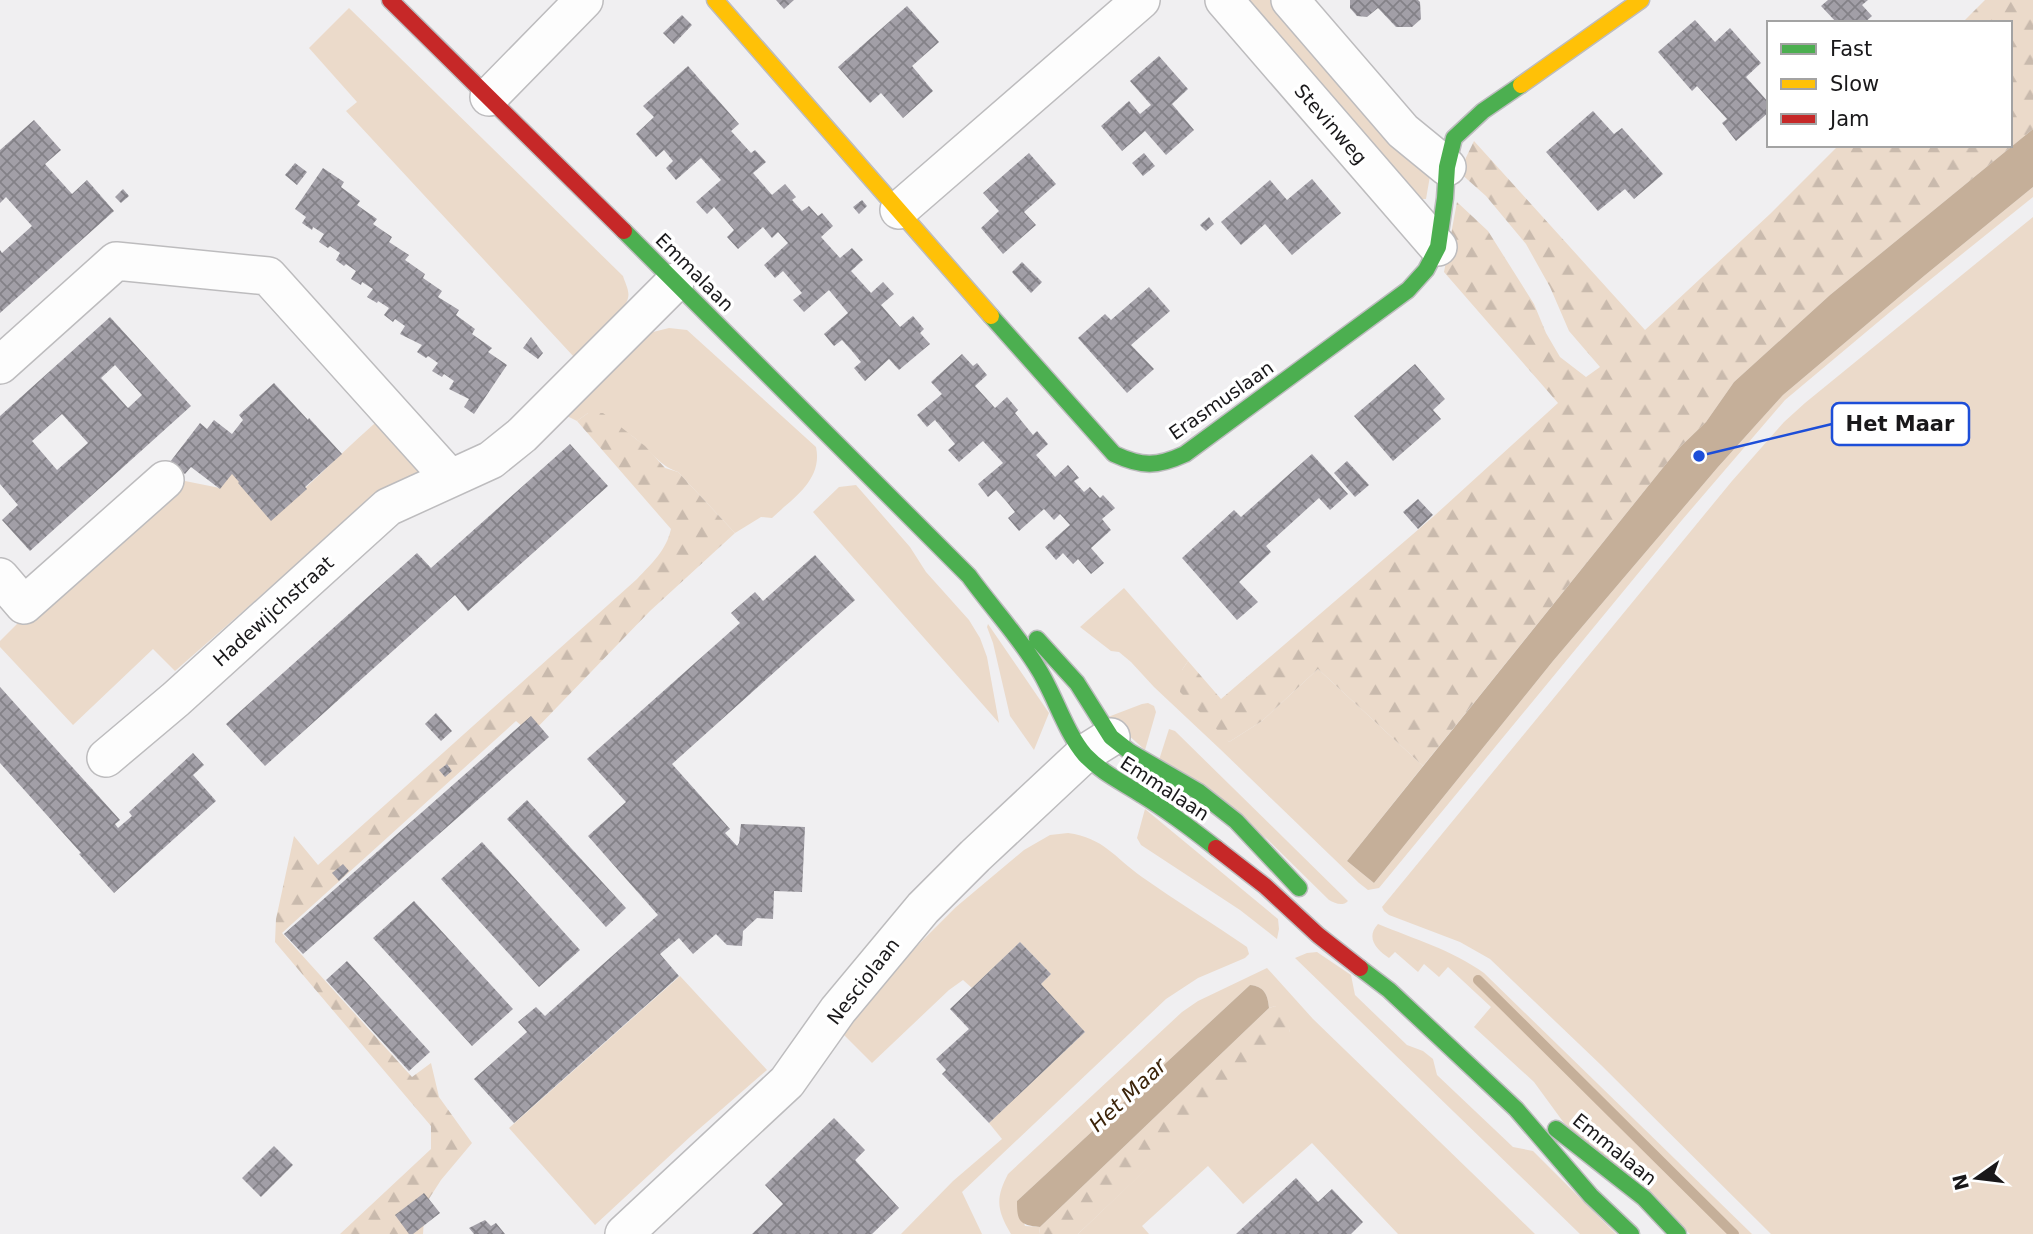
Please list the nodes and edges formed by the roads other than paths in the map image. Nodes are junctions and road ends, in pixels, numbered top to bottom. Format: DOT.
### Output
graph roads {
  1 [pos="390,0"];
  2 [pos="584,0"];
  3 [pos="715,0"];
  4 [pos="1141,0"];
  5 [pos="1224,0"];
  6 [pos="1290,0"];
  7 [pos="1641,0"];
  8 [pos="489,97"];
  9 [pos="1447,167"];
  10 [pos="899,210"];
  11 [pos="1438,247"];
  12 [pos="675,282"];
  13 [pos="0,365"];
  14 [pos="450,478"];
  15 [pos="165,480"];
  16 [pos="969,576"];
  17 [pos="0,577"];
  18 [pos="1098,745"];
  19 [pos="106,758"];
  20 [pos="1310,900"];
  21 [pos="1347,936"];
  22 [pos="1389,990"];
  23 [pos="1516,1109"];
  24 [pos="624,1234"];
  25 [pos="1631,1234"];
  26 [pos="1678,1234"];
  1 -- 8 [label="main road, Emmalaan"];
  2 -- 8 [label="street"];
  3 -- 10 [label="main road, Erasmuslaan"];
  4 -- 10 [label="street"];
  5 -- 11 [label="street, Stevinweg"];
  6 -- 9 [label="street"];
  7 -- 9 [label="main road, Erasmuslaan"];
  8 -- 12 [label="main road, Emmalaan"];
  9 -- 11 [label="main road, Erasmuslaan"];
  10 -- 11 [label="main road, Erasmuslaan"];
  12 -- 14 [label="street, Hadewijchstraat"];
  12 -- 16 [label="main road, Emmalaan"];
  13 -- 14 [label="street"];
  14 -- 19 [label="street, Hadewijchstraat"];
  15 -- 17 [label="street"];
  16 -- 18 [label="main road, Emmalaan"];
  16 -- 18 [label="main road, Emmalaan"];
  18 -- 20 [label="main road, Emmalaan"];
  18 -- 22 [label="main road, Emmalaan"];
  18 -- 24 [label="street, Nesciolaan"];
  21 -- 22 [label="main road, Emmalaan"];
  22 -- 23 [label="main road, Emmalaan"];
  23 -- 25 [label="main road, Emmalaan"];
  23 -- 26 [label="main road, Emmalaan"];
}
